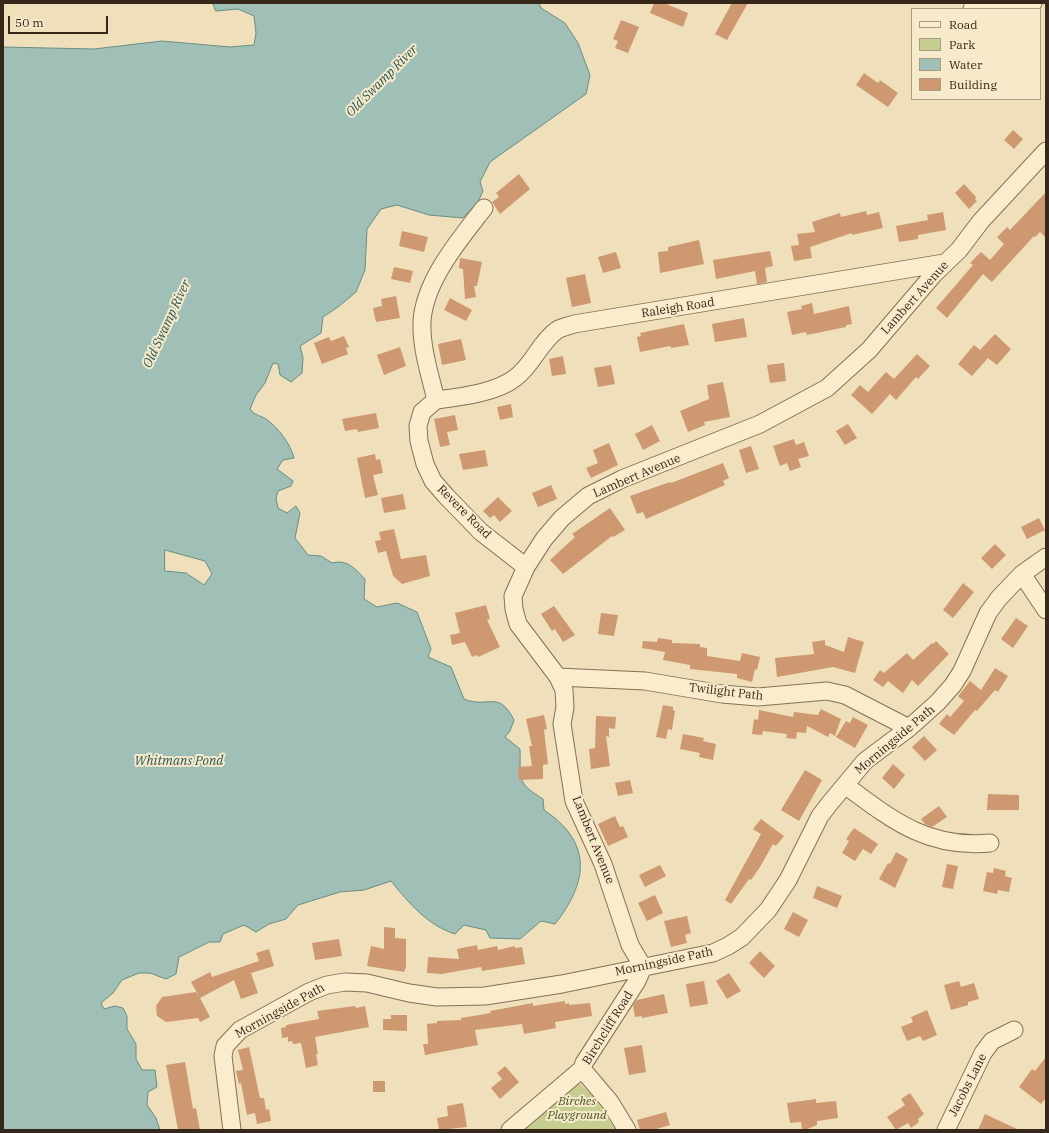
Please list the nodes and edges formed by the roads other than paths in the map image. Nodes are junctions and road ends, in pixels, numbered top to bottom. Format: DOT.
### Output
graph roads {
  1 [pos="984,3"];
  2 [pos="988,3"];
  3 [pos="1033,3"];
  4 [pos="974,8"];
  5 [pos="1001,8"];
  6 [pos="1016,8"];
  7 [pos="1046,151"];
  8 [pos="484,208"];
  9 [pos="944,263"];
  10 [pos="436,400"];
  11 [pos="1046,557"];
  12 [pos="526,567"];
  13 [pos="1022,574"];
  14 [pos="1046,610"];
  15 [pos="558,677"];
  16 [pos="909,728"];
  17 [pos="845,785"];
  18 [pos="990,843"];
  19 [pos="643,967"];
  20 [pos="1014,1030"];
  21 [pos="582,1069"];
  22 [pos="232,1130"];
  23 [pos="510,1130"];
  24 [pos="626,1130"];
  25 [pos="946,1130"];
  1 -- 4 [label="street"];
  2 -- 5 [label="street"];
  3 -- 6 [label="street"];
  7 -- 9 [label="street, Lambert Avenue"];
  8 -- 10 [label="street"];
  9 -- 10 [label="street, Raleigh Road"];
  9 -- 12 [label="street, Lambert Avenue"];
  10 -- 12 [label="street, Revere Road"];
  11 -- 13 [label="street, Morningside Path"];
  12 -- 15 [label="street, Lambert Avenue"];
  13 -- 14 [label="street"];
  13 -- 16 [label="street, Morningside Path"];
  15 -- 16 [label="street, Twilight Path"];
  15 -- 19 [label="street, Lambert Avenue"];
  16 -- 17 [label="street, Morningside Path"];
  17 -- 18 [label="street"];
  17 -- 19 [label="street, Morningside Path"];
  19 -- 21 [label="street, Birchcliff Road"];
  19 -- 22 [label="street, Morningside Path"];
  20 -- 25 [label="street, Jacobs Lane"];
  21 -- 23 [label="street, Birchcliff Road"];
  21 -- 24 [label="street"];
}
